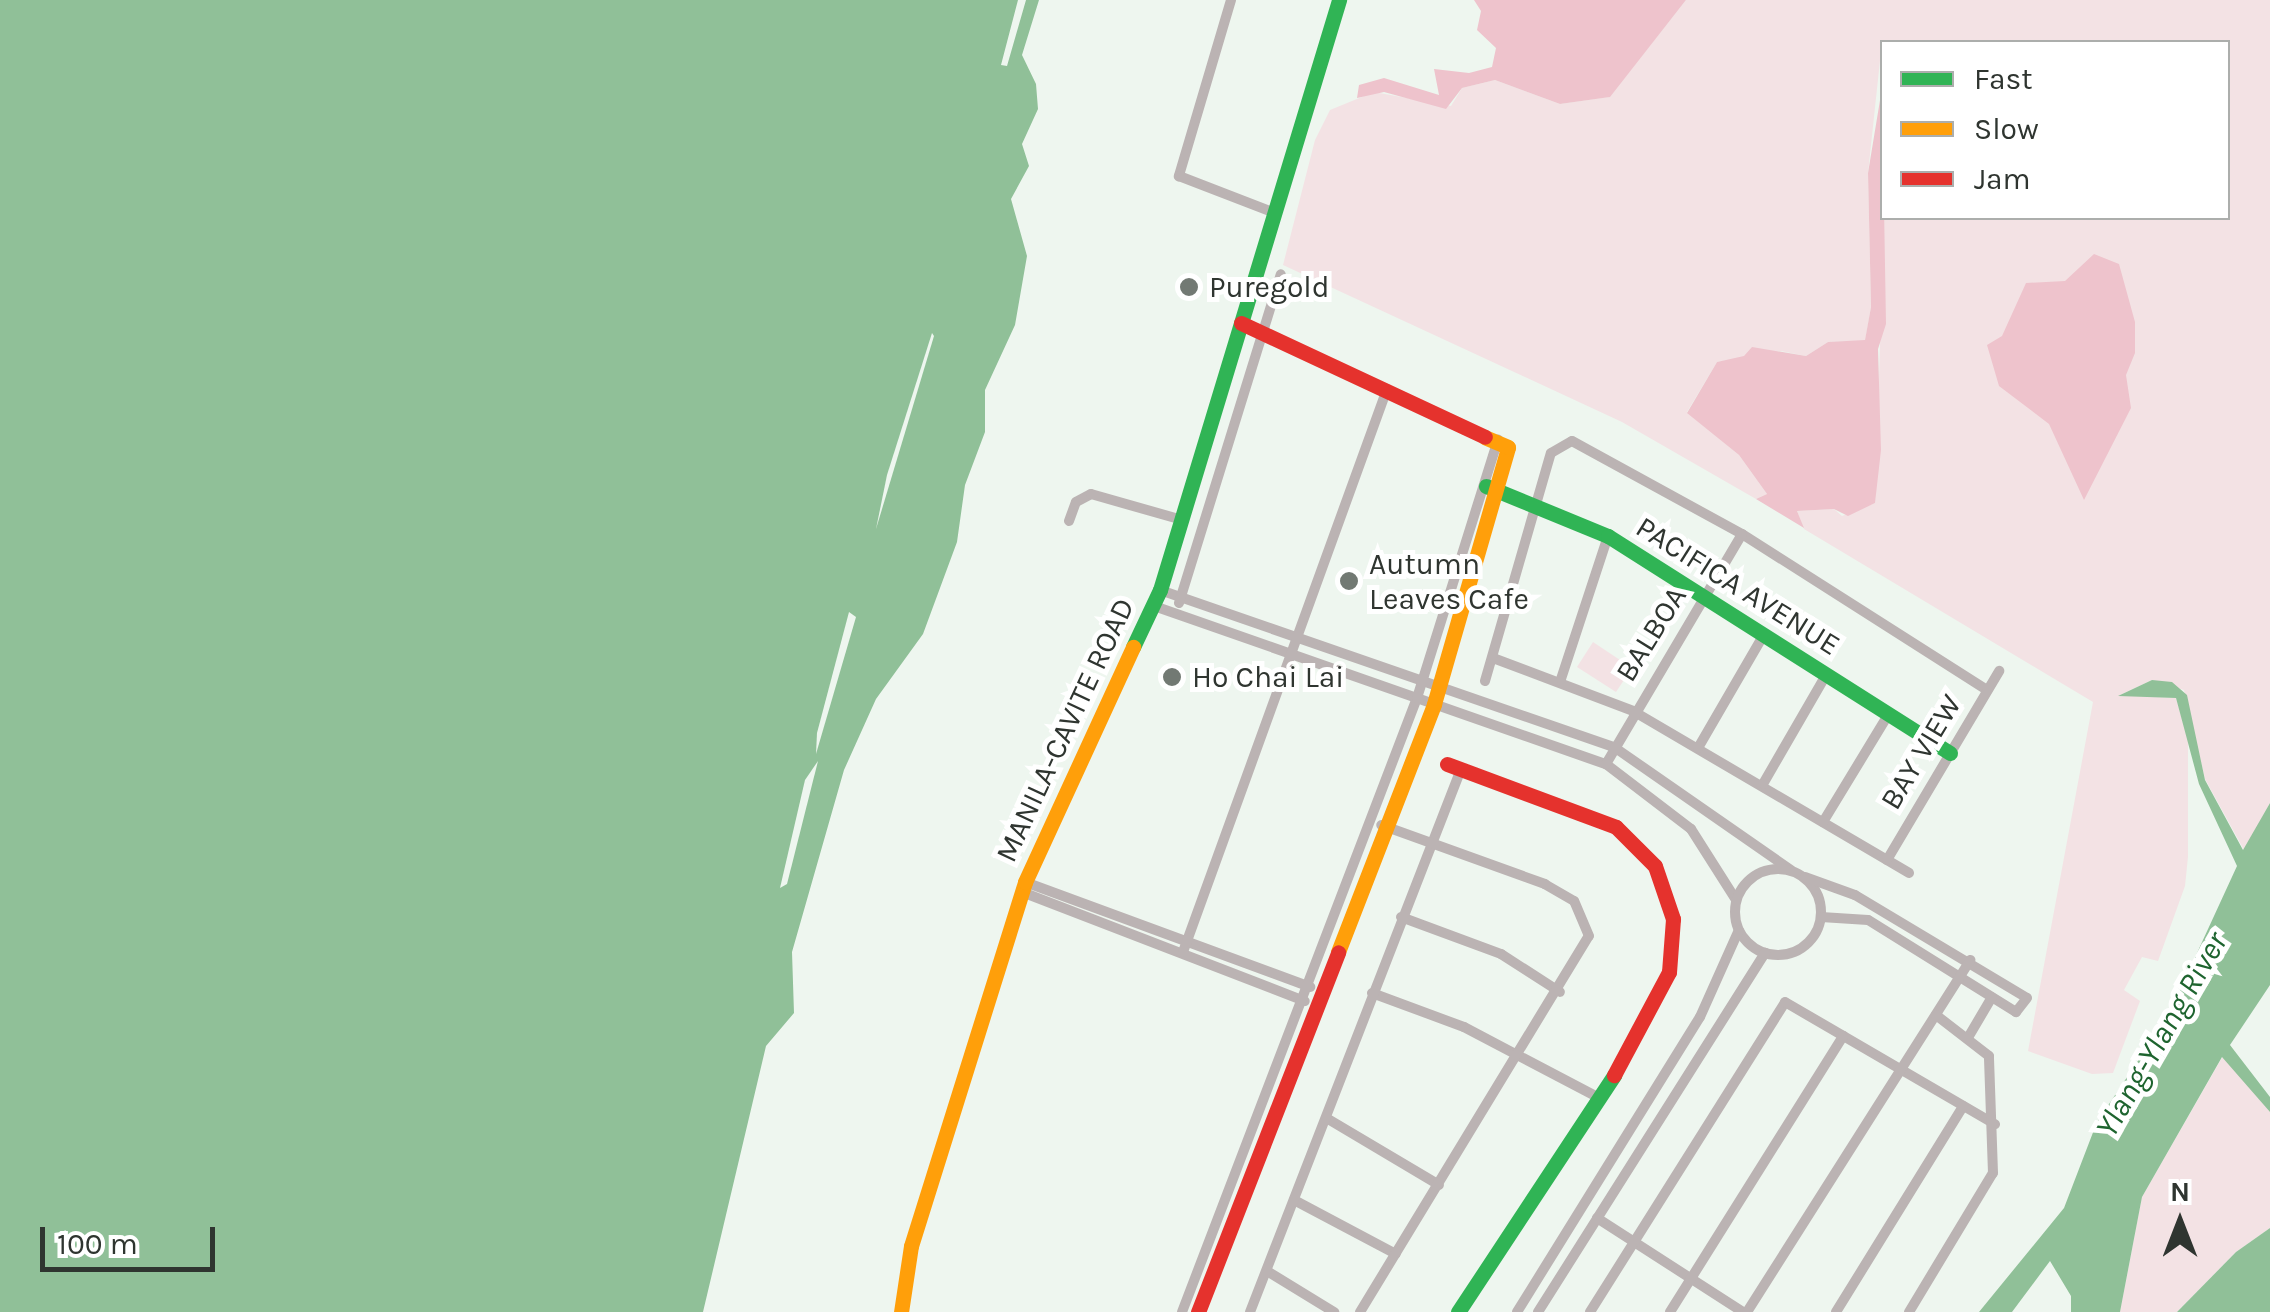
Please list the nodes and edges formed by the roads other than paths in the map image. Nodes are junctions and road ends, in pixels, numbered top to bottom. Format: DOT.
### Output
graph roads {
  1 [pos="1231,0"];
  2 [pos="1339,0"];
  3 [pos="1275,213"];
  4 [pos="1280,274"];
  5 [pos="1241,323"];
  6 [pos="1264,330"];
  7 [pos="1387,387"];
  8 [pos="1492,488"];
  9 [pos="1538,505"];
  10 [pos="1182,520"];
  11 [pos="1069,521"];
  12 [pos="1742,534"];
  13 [pos="1608,536"];
  14 [pos="1160,590"];
  15 [pos="1704,596"];
  16 [pos="1181,598"];
  17 [pos="1154,606"];
  18 [pos="1176,614"];
  19 [pos="1763,636"];
  20 [pos="1301,640"];
  21 [pos="1295,656"];
  22 [pos="1493,658"];
  23 [pos="1999,671"];
  24 [pos="1826,675"];
  25 [pos="1561,679"];
  26 [pos="1485,681"];
  27 [pos="1422,682"];
  28 [pos="1988,690"];
  29 [pos="1436,696"];
  30 [pos="1417,698"];
  31 [pos="1633,710"];
  32 [pos="1888,715"];
  33 [pos="1614,746"];
  34 [pos="1698,748"];
  35 [pos="1950,752"];
  36 [pos="1606,764"];
  37 [pos="1454,766"];
  38 [pos="1763,784"];
  39 [pos="1823,822"];
  40 [pos="1378,824"];
  41 [pos="1430,843"];
  42 [pos="1887,860"];
  43 [pos="1790,870"];
  44 [pos="1909,873"];
  45 [pos="1805,877"];
  46 [pos="1023,887"];
  47 [pos="1736,900"];
  48 [pos="1821,916"];
  49 [pos="1402,917"];
  50 [pos="1739,930"];
  51 [pos="1188,940"];
  52 [pos="1183,952"];
  53 [pos="1765,952"];
  54 [pos="1970,960"];
  55 [pos="1960,977"];
  56 [pos="1560,992"];
  57 [pos="1372,993"];
  58 [pos="1310,994"];
  59 [pos="1992,997"];
  60 [pos="1936,1015"];
  61 [pos="1843,1036"];
  62 [pos="1969,1036"];
  63 [pos="1520,1058"];
  64 [pos="1901,1070"];
  65 [pos="1602,1099"];
  66 [pos="1964,1106"];
  67 [pos="1328,1118"];
  68 [pos="1638,1120"];
  69 [pos="1995,1124"];
  70 [pos="1651,1128"];
  71 [pos="1439,1185"];
  72 [pos="1294,1200"];
  73 [pos="1598,1218"];
  74 [pos="1635,1242"];
  75 [pos="1396,1254"];
  76 [pos="1267,1272"];
  77 [pos="1692,1279"];
  78 [pos="900,1312"];
  79 [pos="1182,1312"];
  80 [pos="1198,1312"];
  81 [pos="1250,1312"];
  82 [pos="1334,1312"];
  83 [pos="1360,1312"];
  84 [pos="1458,1312"];
  85 [pos="1517,1312"];
  86 [pos="1538,1312"];
  87 [pos="1590,1312"];
  88 [pos="1670,1312"];
  89 [pos="1745,1312"];
  90 [pos="1836,1312"];
  91 [pos="1908,1312"];
  1 -- 3 [label="street"];
  2 -- 3 [label="street, MANILA-CAVITE ROAD"];
  3 -- 5 [label="street, MANILA-CAVITE ROAD"];
  4 -- 6 [label="street"];
  5 -- 6 [label="street"];
  5 -- 10 [label="street, MANILA-CAVITE ROAD"];
  6 -- 7 [label="street"];
  6 -- 16 [label="street"];
  7 -- 8 [label="street"];
  7 -- 20 [label="street"];
  8 -- 9 [label="street, PACIFICA AVENUE"];
  8 -- 27 [label="street"];
  8 -- 29 [label="street"];
  9 -- 12 [label="street"];
  9 -- 13 [label="street, PACIFICA AVENUE"];
  9 -- 22 [label="street"];
  10 -- 11 [label="street"];
  10 -- 14 [label="street, MANILA-CAVITE ROAD"];
  12 -- 15 [label="street, BALBOA"];
  12 -- 28 [label="street"];
  13 -- 15 [label="street, PACIFICA AVENUE"];
  13 -- 25 [label="street"];
  14 -- 16 [label="street"];
  14 -- 17 [label="street, MANILA-CAVITE ROAD"];
  15 -- 19 [label="street, PACIFICA AVENUE"];
  15 -- 31 [label="street, BALBOA"];
  16 -- 18 [label="street"];
  16 -- 20 [label="street"];
  17 -- 18 [label="street"];
  17 -- 46 [label="street, MANILA-CAVITE ROAD"];
  18 -- 21 [label="street"];
  19 -- 24 [label="street, PACIFICA AVENUE"];
  19 -- 34 [label="street"];
  20 -- 21 [label="street"];
  20 -- 27 [label="street"];
  21 -- 30 [label="street"];
  21 -- 51 [label="street"];
  22 -- 25 [label="street"];
  22 -- 26 [label="street"];
  23 -- 28 [label="street, BAY VIEW"];
  24 -- 32 [label="street, PACIFICA AVENUE"];
  24 -- 38 [label="street"];
  25 -- 31 [label="street"];
  27 -- 29 [label="street"];
  27 -- 30 [label="street"];
  28 -- 35 [label="street, BAY VIEW"];
  29 -- 30 [label="street"];
  29 -- 33 [label="street"];
  29 -- 36 [label="street"];
  29 -- 40 [label="street"];
  30 -- 40 [label="street"];
  31 -- 33 [label="street, BALBOA"];
  31 -- 34 [label="street"];
  32 -- 35 [label="street, PACIFICA AVENUE"];
  32 -- 39 [label="street"];
  33 -- 36 [label="street, BALBOA"];
  33 -- 43 [label="street"];
  34 -- 38 [label="street"];
  35 -- 42 [label="street, BAY VIEW"];
  36 -- 47 [label="street"];
  37 -- 41 [label="street"];
  37 -- 65 [label="street"];
  38 -- 39 [label="street"];
  39 -- 42 [label="street"];
  40 -- 41 [label="street"];
  40 -- 58 [label="street"];
  41 -- 49 [label="street"];
  41 -- 56 [label="street"];
  42 -- 44 [label="street"];
  43 -- 45 [label="street"];
  43 -- 47 [label="street"];
  45 -- 48 [label="street"];
  45 -- 54 [label="street"];
  46 -- 51 [label="street"];
  46 -- 52 [label="street"];
  46 -- 78 [label="street, MANILA-CAVITE ROAD"];
  47 -- 50 [label="street"];
  48 -- 53 [label="street"];
  48 -- 55 [label="street"];
  49 -- 56 [label="street"];
  49 -- 57 [label="street"];
  50 -- 53 [label="street"];
  50 -- 68 [label="street"];
  51 -- 52 [label="street"];
  51 -- 58 [label="street"];
  52 -- 58 [label="street"];
  53 -- 70 [label="street"];
  54 -- 55 [label="street"];
  54 -- 59 [label="street"];
  55 -- 59 [label="street"];
  55 -- 60 [label="street"];
  56 -- 63 [label="street"];
  57 -- 63 [label="street"];
  57 -- 67 [label="street"];
  58 -- 79 [label="street"];
  58 -- 80 [label="street"];
  59 -- 62 [label="street"];
  60 -- 62 [label="street"];
  60 -- 64 [label="street"];
  61 -- 64 [label="street"];
  61 -- 74 [label="street"];
  61 -- 77 [label="street"];
  62 -- 69 [label="street"];
  63 -- 65 [label="street"];
  63 -- 71 [label="street"];
  64 -- 66 [label="street"];
  64 -- 89 [label="street"];
  65 -- 84 [label="street"];
  66 -- 69 [label="street"];
  66 -- 90 [label="street"];
  67 -- 71 [label="street"];
  67 -- 72 [label="street"];
  68 -- 70 [label="street"];
  68 -- 85 [label="street"];
  69 -- 91 [label="street"];
  70 -- 73 [label="street"];
  71 -- 75 [label="street"];
  72 -- 75 [label="street"];
  72 -- 76 [label="street"];
  73 -- 74 [label="street"];
  73 -- 86 [label="street"];
  74 -- 77 [label="street"];
  74 -- 87 [label="street"];
  75 -- 83 [label="street"];
  76 -- 81 [label="street"];
  76 -- 82 [label="street"];
  77 -- 88 [label="street"];
  77 -- 89 [label="street"];
}
